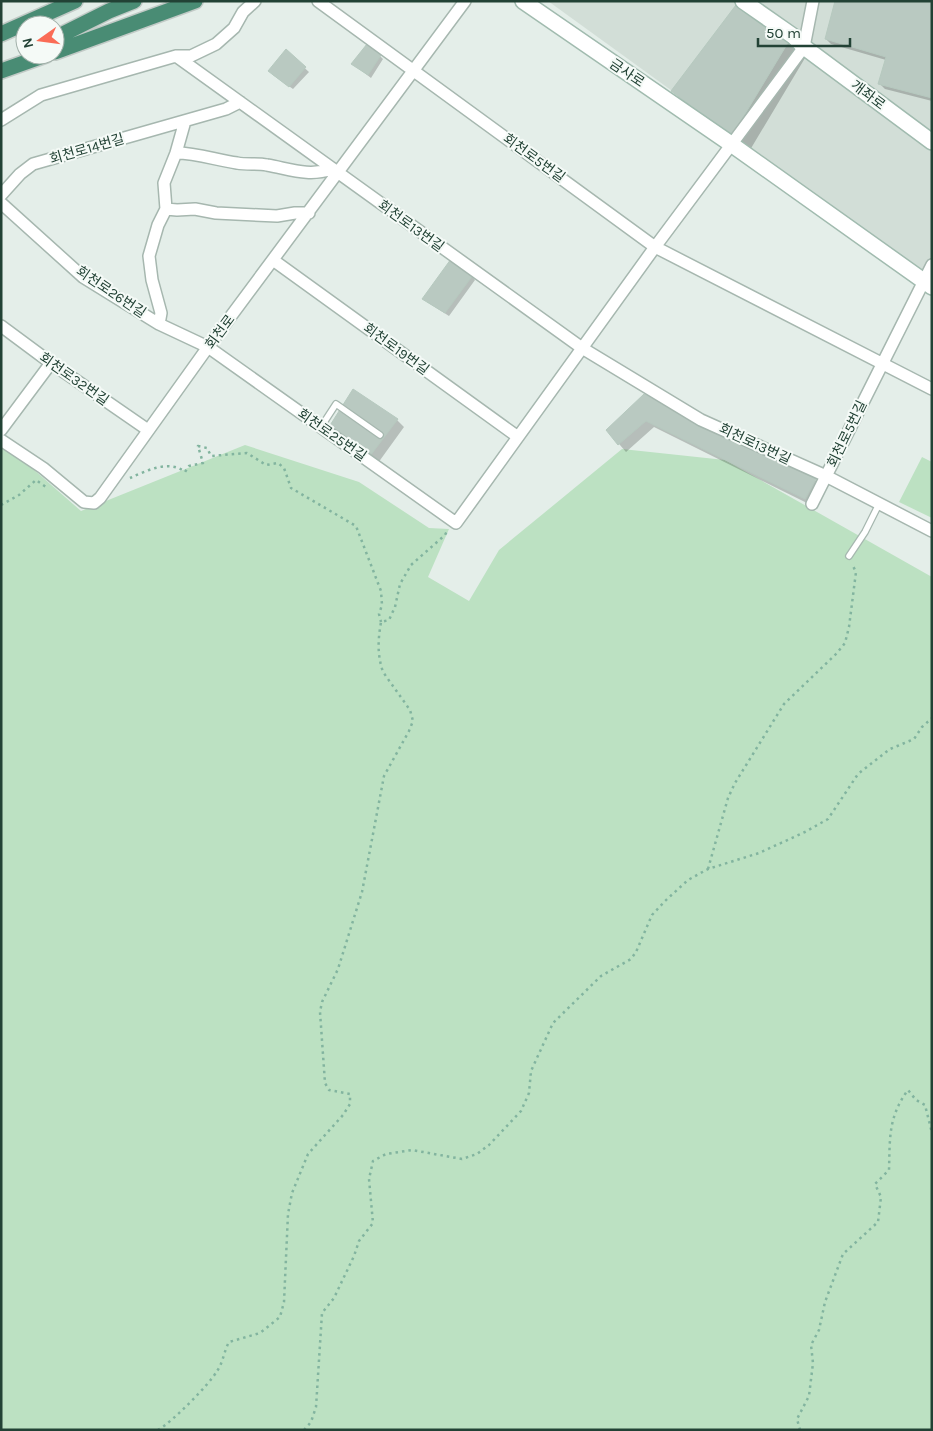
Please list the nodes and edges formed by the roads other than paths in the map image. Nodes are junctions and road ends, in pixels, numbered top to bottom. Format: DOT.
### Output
graph roads {
  1 [pos="48,1"];
  2 [pos="76,1"];
  3 [pos="134,1"];
  4 [pos="195,1"];
  5 [pos="256,1"];
  6 [pos="318,1"];
  7 [pos="464,1"];
  8 [pos="523,1"];
  9 [pos="744,1"];
  10 [pos="813,1"];
  11 [pos="1,28"];
  12 [pos="65,33"];
  13 [pos="1,34"];
  14 [pos="804,47"];
  15 [pos="65,48"];
  16 [pos="176,56"];
  17 [pos="15,58"];
  18 [pos="1,65"];
  19 [pos="18,65"];
  20 [pos="413,70"];
  21 [pos="1,71"];
  22 [pos="240,102"];
  23 [pos="1,120"];
  24 [pos="185,121"];
  25 [pos="932,142"];
  26 [pos="731,144"];
  27 [pos="176,153"];
  28 [pos="335,171"];
  29 [pos="1,195"];
  30 [pos="1,203"];
  31 [pos="166,209"];
  32 [pos="308,213"];
  33 [pos="655,247"];
  34 [pos="273,260"];
  35 [pos="932,265"];
  36 [pos="927,284"];
  37 [pos="159,324"];
  38 [pos="2,329"];
  39 [pos="208,347"];
  40 [pos="582,348"];
  41 [pos="51,363"];
  42 [pos="882,364"];
  43 [pos="932,389"];
  44 [pos="321,427"];
  45 [pos="1,430"];
  46 [pos="148,430"];
  47 [pos="380,435"];
  48 [pos="518,437"];
  49 [pos="1,440"];
  50 [pos="826,476"];
  51 [pos="812,504"];
  52 [pos="879,504"];
  53 [pos="932,531"];
  54 [pos="849,556"];
  1 -- 11 [label="highway"];
  2 -- 13 [label="highway"];
  3 -- 12 [label="highway"];
  4 -- 15 [label="highway"];
  5 -- 16 [label="street"];
  6 -- 20 [label="street"];
  7 -- 20 [label="street, 회천로"];
  8 -- 26 [label="main road, 금사로"];
  9 -- 14 [label="main road, 개좌로"];
  10 -- 14 [label="street"];
  14 -- 25 [label="main road, 개좌로"];
  14 -- 26 [label="street"];
  16 -- 22 [label="street"];
  16 -- 23 [label="street"];
  17 -- 18 [label="highway"];
  19 -- 21 [label="highway"];
  20 -- 28 [label="street, 회천로"];
  20 -- 33 [label="street, 회천로5번길"];
  22 -- 24 [label="street, 회천로14번길"];
  22 -- 28 [label="street"];
  24 -- 27 [label="street"];
  24 -- 29 [label="street, 회천로14번길"];
  26 -- 33 [label="street"];
  26 -- 36 [label="main road, 금사로"];
  27 -- 28 [label="street"];
  27 -- 31 [label="street"];
  28 -- 32 [label="street, 회천로"];
  28 -- 40 [label="street, 회천로13번길"];
  30 -- 37 [label="street, 회천로26번길"];
  31 -- 32 [label="street"];
  31 -- 37 [label="street"];
  32 -- 34 [label="street, 회천로"];
  33 -- 40 [label="street"];
  33 -- 42 [label="street, 회천로5번길"];
  34 -- 39 [label="street, 회천로"];
  34 -- 48 [label="street, 회천로19번길"];
  35 -- 36 [label="street"];
  36 -- 42 [label="street"];
  37 -- 39 [label="street, 회천로26번길"];
  38 -- 41 [label="street, 회천로32번길"];
  39 -- 44 [label="street, 회천로25번길"];
  39 -- 46 [label="street, 회천로"];
  40 -- 48 [label="street"];
  40 -- 50 [label="street, 회천로13번길"];
  41 -- 45 [label="street"];
  41 -- 46 [label="street, 회천로32번길"];
  42 -- 43 [label="street, 회천로5번길"];
  42 -- 50 [label="street, 회천로5번길"];
  44 -- 47 [label="lane"];
  44 -- 48 [label="street, 회천로25번길"];
  46 -- 49 [label="street, 회천로"];
  50 -- 51 [label="street, 회천로5번길"];
  50 -- 52 [label="street, 회천로13번길"];
  52 -- 53 [label="street, 회천로13번길"];
  52 -- 54 [label="lane"];
}
